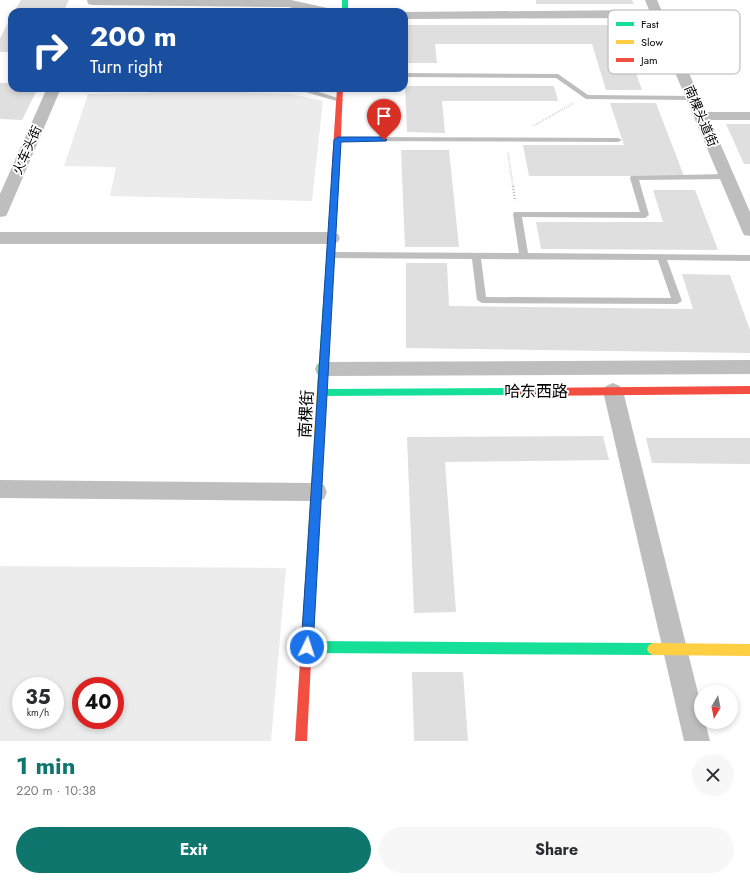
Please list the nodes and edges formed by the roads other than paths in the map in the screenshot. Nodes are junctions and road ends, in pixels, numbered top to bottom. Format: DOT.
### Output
graph roads {
  1 [pos="651,0"];
  2 [pos="90,4"];
  3 [pos="107,8"];
  4 [pos="308,8"];
  5 [pos="656,10"];
  6 [pos="608,14"];
  7 [pos="408,15"];
  8 [pos="683,74"];
  9 [pos="408,75"];
  10 [pos="52,92"];
  11 [pos="312,92"];
  12 [pos="340,92"];
  13 [pos="693,98"];
  14 [pos="340,100"];
  15 [pos="701,116"];
  16 [pos="750,116"];
  17 [pos="338,140"];
  18 [pos="618,140"];
  19 [pos="727,177"];
  20 [pos="0,212"];
  21 [pos="750,231"];
  22 [pos="0,238"];
  23 [pos="332,238"];
  24 [pos="330,255"];
  25 [pos="476,256"];
  26 [pos="524,256"];
  27 [pos="661,257"];
  28 [pos="750,258"];
  29 [pos="750,367"];
  30 [pos="324,369"];
  31 [pos="750,390"];
  32 [pos="613,391"];
  33 [pos="322,393"];
  34 [pos="0,489"];
  35 [pos="316,492"];
  36 [pos="307,647"];
  37 [pos="676,650"];
  38 [pos="750,650"];
  39 [pos="301,741"];
  40 [pos="697,741"];
  1 -- 5 [label="street, 南棵头道街"];
  2 -- 3 [label="street"];
  2 -- 4 [label="street"];
  6 -- 7 [label="street"];
  8 -- 13 [label="street, 南棵头道街"];
  9 -- 13 [label="lane"];
  10 -- 20 [label="street, 火车头街"];
  11 -- 14 [label="lane"];
  12 -- 14 [label="street, 南棵街"];
  13 -- 15 [label="street, 南棵头道街"];
  14 -- 17 [label="street, 南棵街"];
  15 -- 16 [label="street"];
  15 -- 19 [label="street, 南棵头道街"];
  17 -- 18 [label="lane"];
  17 -- 23 [label="street, 南棵街"];
  19 -- 21 [label="street, 南棵头道街"];
  19 -- 26 [label="lane"];
  22 -- 23 [label="street"];
  23 -- 24 [label="street, 南棵街"];
  24 -- 25 [label="lane"];
  24 -- 30 [label="street, 南棵街"];
  25 -- 26 [label="lane"];
  25 -- 27 [label="lane"];
  26 -- 27 [label="lane"];
  27 -- 28 [label="lane"];
  29 -- 30 [label="street, 哈东西路"];
  30 -- 33 [label="street, 南棵街"];
  31 -- 32 [label="street, 哈东西路"];
  32 -- 33 [label="street, 哈东西路"];
  32 -- 37 [label="street"];
  33 -- 35 [label="street, 南棵街"];
  34 -- 35 [label="street"];
  35 -- 36 [label="street, 南棵街"];
  36 -- 37 [label="street"];
  36 -- 39 [label="street, 南棵街"];
  37 -- 38 [label="street"];
  37 -- 40 [label="street"];
}
